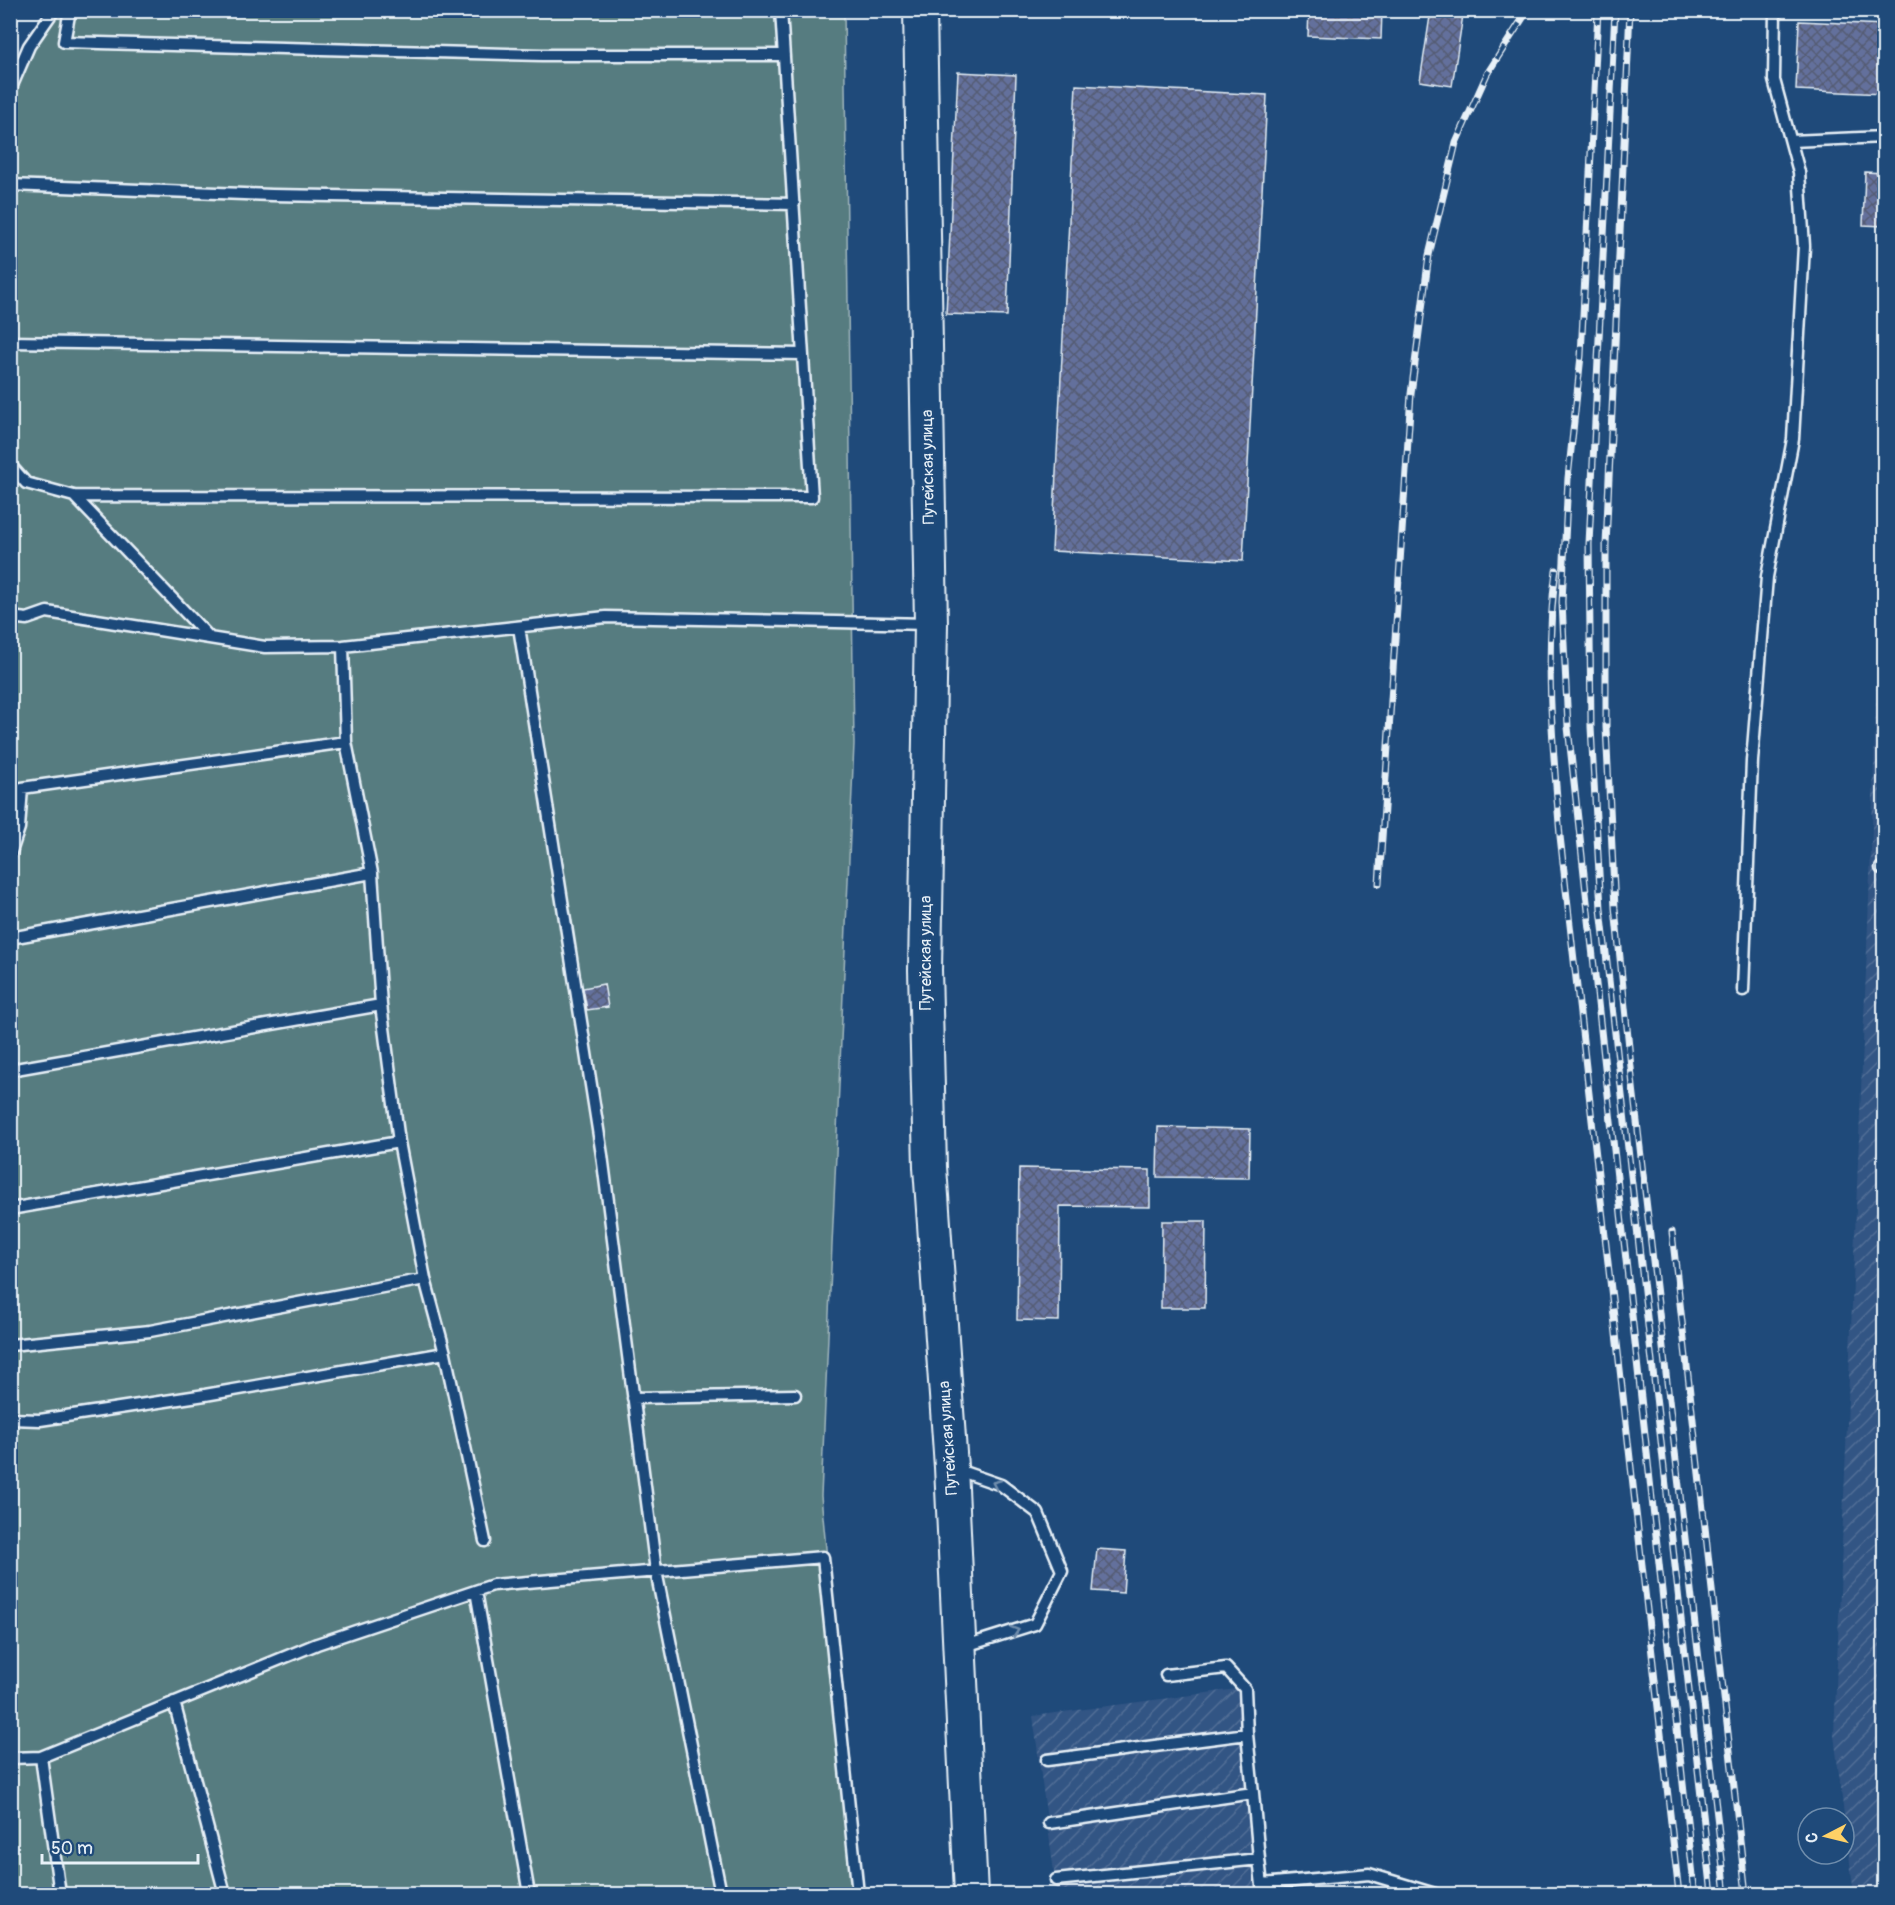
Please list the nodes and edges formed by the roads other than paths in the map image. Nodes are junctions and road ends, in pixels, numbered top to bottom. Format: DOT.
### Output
graph roads {
  1 [pos="54,10"];
  2 [pos="70,10"];
  3 [pos="781,10"];
  4 [pos="920,10"];
  5 [pos="1775,10"];
  6 [pos="784,55"];
  7 [pos="10,90"];
  8 [pos="1884,137"];
  9 [pos="1791,141"];
  10 [pos="10,185"];
  11 [pos="794,204"];
  12 [pos="10,342"];
  13 [pos="803,354"];
  14 [pos="10,465"];
  15 [pos="74,496"];
  16 [pos="10,617"];
  17 [pos="931,624"];
  18 [pos="519,627"];
  19 [pos="209,638"];
  20 [pos="343,646"];
  21 [pos="346,742"];
  22 [pos="10,855"];
  23 [pos="372,873"];
  24 [pos="10,938"];
  25 [pos="1743,990"];
  26 [pos="381,1005"];
  27 [pos="10,1070"];
  28 [pos="399,1142"];
  29 [pos="10,1209"];
  30 [pos="425,1279"];
  31 [pos="10,1346"];
  32 [pos="445,1353"];
  33 [pos="795,1395"];
  34 [pos="633,1398"];
  35 [pos="10,1419"];
  36 [pos="951,1467"];
  37 [pos="485,1541"];
  38 [pos="656,1571"];
  39 [pos="476,1591"];
  40 [pos="959,1648"];
  41 [pos="1166,1675"];
  42 [pos="174,1702"];
  43 [pos="1247,1734"];
  44 [pos="41,1757"];
  45 [pos="10,1758"];
  46 [pos="1047,1760"];
  47 [pos="1252,1793"];
  48 [pos="1049,1823"];
  49 [pos="1259,1859"];
  50 [pos="1056,1880"];
  51 [pos="1263,1889"];
  52 [pos="60,1894"];
  53 [pos="225,1894"];
  54 [pos="529,1894"];
  55 [pos="720,1894"];
  56 [pos="858,1894"];
  57 [pos="971,1894"];
  58 [pos="1435,1894"];
  1 -- 7 [label="lane"];
  2 -- 6 [label="lane"];
  3 -- 6 [label="lane"];
  4 -- 17 [label="main road, Путейская улица"];
  5 -- 9 [label="lane"];
  6 -- 11 [label="lane"];
  8 -- 9 [label="lane"];
  9 -- 25 [label="lane"];
  10 -- 11 [label="lane"];
  11 -- 13 [label="lane"];
  12 -- 13 [label="lane"];
  13 -- 15 [label="lane"];
  14 -- 15 [label="lane"];
  15 -- 19 [label="lane"];
  16 -- 19 [label="lane"];
  17 -- 18 [label="lane"];
  17 -- 36 [label="main road, Путейская улица"];
  18 -- 20 [label="lane"];
  18 -- 34 [label="lane"];
  19 -- 20 [label="lane"];
  20 -- 21 [label="lane"];
  21 -- 22 [label="lane"];
  21 -- 23 [label="lane"];
  23 -- 24 [label="lane"];
  23 -- 26 [label="lane"];
  26 -- 27 [label="lane"];
  26 -- 28 [label="lane"];
  28 -- 29 [label="lane"];
  28 -- 30 [label="lane"];
  30 -- 31 [label="lane"];
  30 -- 32 [label="lane"];
  32 -- 35 [label="lane"];
  32 -- 37 [label="lane"];
  33 -- 34 [label="lane"];
  34 -- 38 [label="lane"];
  36 -- 40 [label="main road, Путейская улица"];
  40 -- 36 [label="lane, one-way"];
  38 -- 39 [label="lane"];
  38 -- 55 [label="lane"];
  38 -- 56 [label="lane"];
  39 -- 42 [label="lane"];
  39 -- 54 [label="lane"];
  40 -- 57 [label="main road, Путейская улица"];
  41 -- 43 [label="lane"];
  42 -- 44 [label="lane"];
  42 -- 53 [label="lane"];
  43 -- 46 [label="lane"];
  43 -- 47 [label="lane"];
  44 -- 45 [label="lane"];
  44 -- 52 [label="lane"];
  47 -- 48 [label="lane"];
  47 -- 49 [label="lane"];
  49 -- 50 [label="lane"];
  49 -- 51 [label="lane"];
  51 -- 58 [label="lane"];
}
